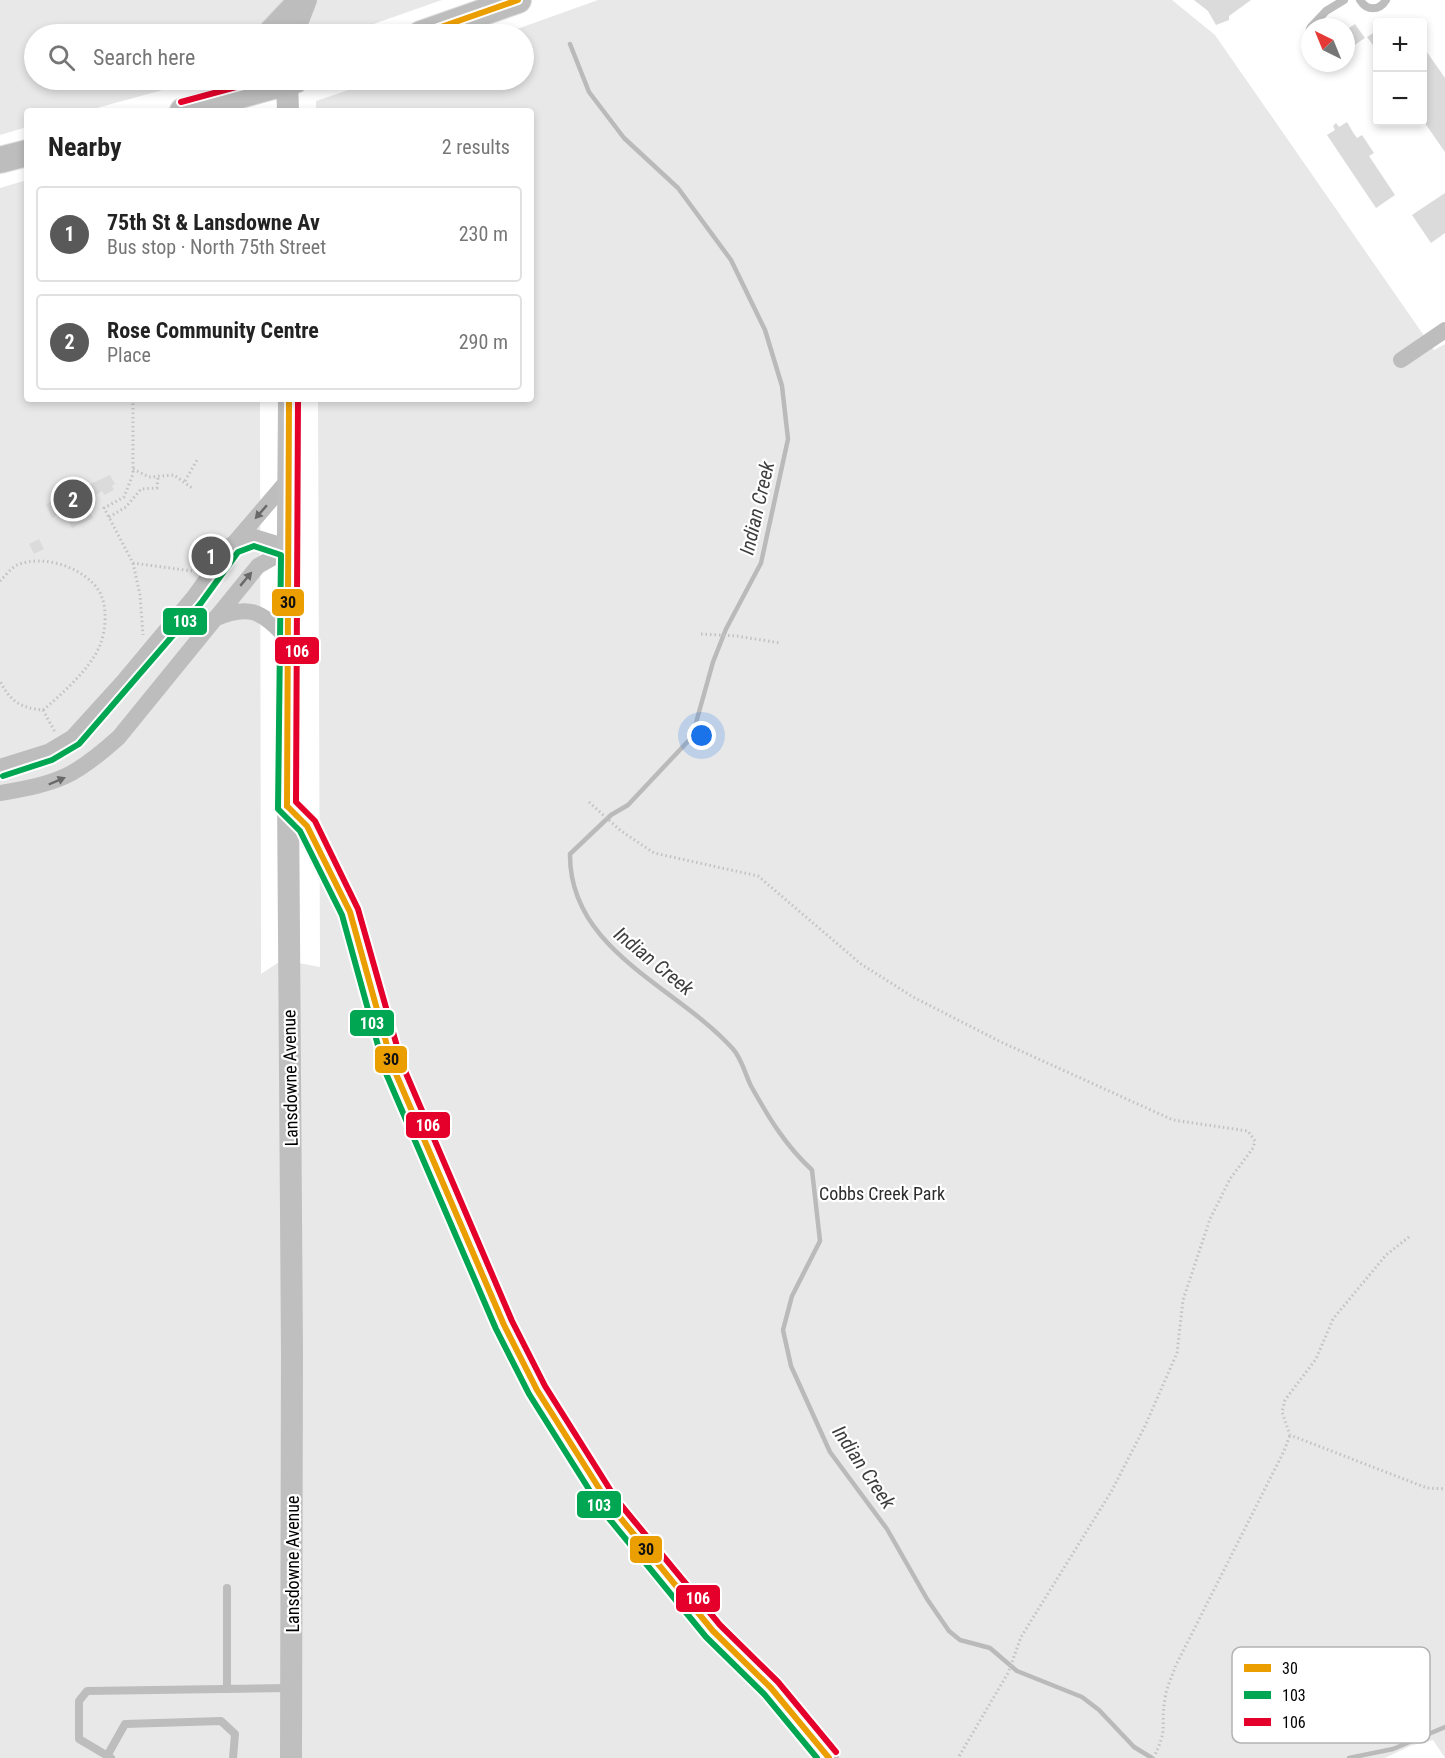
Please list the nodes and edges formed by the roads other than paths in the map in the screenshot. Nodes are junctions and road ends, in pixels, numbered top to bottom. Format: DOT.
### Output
graph roads {
  1 [pos="302,0"];
  2 [pos="307,0"];
  3 [pos="518,0"];
  4 [pos="1344,0"];
  5 [pos="1360,0"];
  6 [pos="1386,0"];
  7 [pos="1319,18"];
  8 [pos="279,24"];
  9 [pos="298,24"];
  10 [pos="450,24"];
  11 [pos="217,90"];
  12 [pos="258,90"];
  13 [pos="289,90"];
  14 [pos="199,108"];
  15 [pos="201,108"];
  16 [pos="288,108"];
  17 [pos="24,154"];
  18 [pos="0,160"];
  19 [pos="1445,330"];
  20 [pos="1401,360"];
  21 [pos="289,402"];
  22 [pos="289,479"];
  23 [pos="232,544"];
  24 [pos="290,548"];
  25 [pos="211,621"];
  26 [pos="287,638"];
  27 [pos="0,767"];
  28 [pos="0,793"];
  29 [pos="287,806"];
  30 [pos="226,1588"];
  31 [pos="291,1688"];
  32 [pos="227,1689"];
  33 [pos="109,1757"];
  34 [pos="233,1758"];
  35 [pos="291,1758"];
  36 [pos="829,1758"];
  1 -- 8 [label="main road"];
  2 -- 9 [label="street"];
  3 -- 10 [label="main road"];
  4 -- 7 [label="lane"];
  5 -- 6 [label="lane"];
  11 -- 14 [label="main road"];
  12 -- 15 [label="main road"];
  13 -- 16 [label="main road"];
  17 -- 18 [label="main road"];
  19 -- 20 [label="street"];
  21 -- 22 [label="main road, Lansdowne Avenue"];
  22 -- 23 [label="street, one-way"];
  22 -- 24 [label="main road, Lansdowne Avenue"];
  23 -- 24 [label="street"];
  23 -- 27 [label="street"];
  25 -- 24 [label="street, one-way"];
  24 -- 26 [label="main road, Lansdowne Avenue"];
  25 -- 26 [label="street"];
  28 -- 25 [label="street, one-way"];
  26 -- 29 [label="main road, Lansdowne Avenue"];
  29 -- 31 [label="main road, Lansdowne Avenue"];
  29 -- 36 [label="street"];
  30 -- 32 [label="lane"];
  31 -- 32 [label="lane"];
  31 -- 35 [label="main road, Lansdowne Avenue"];
  32 -- 33 [label="lane"];
  33 -- 34 [label="lane"];
}
